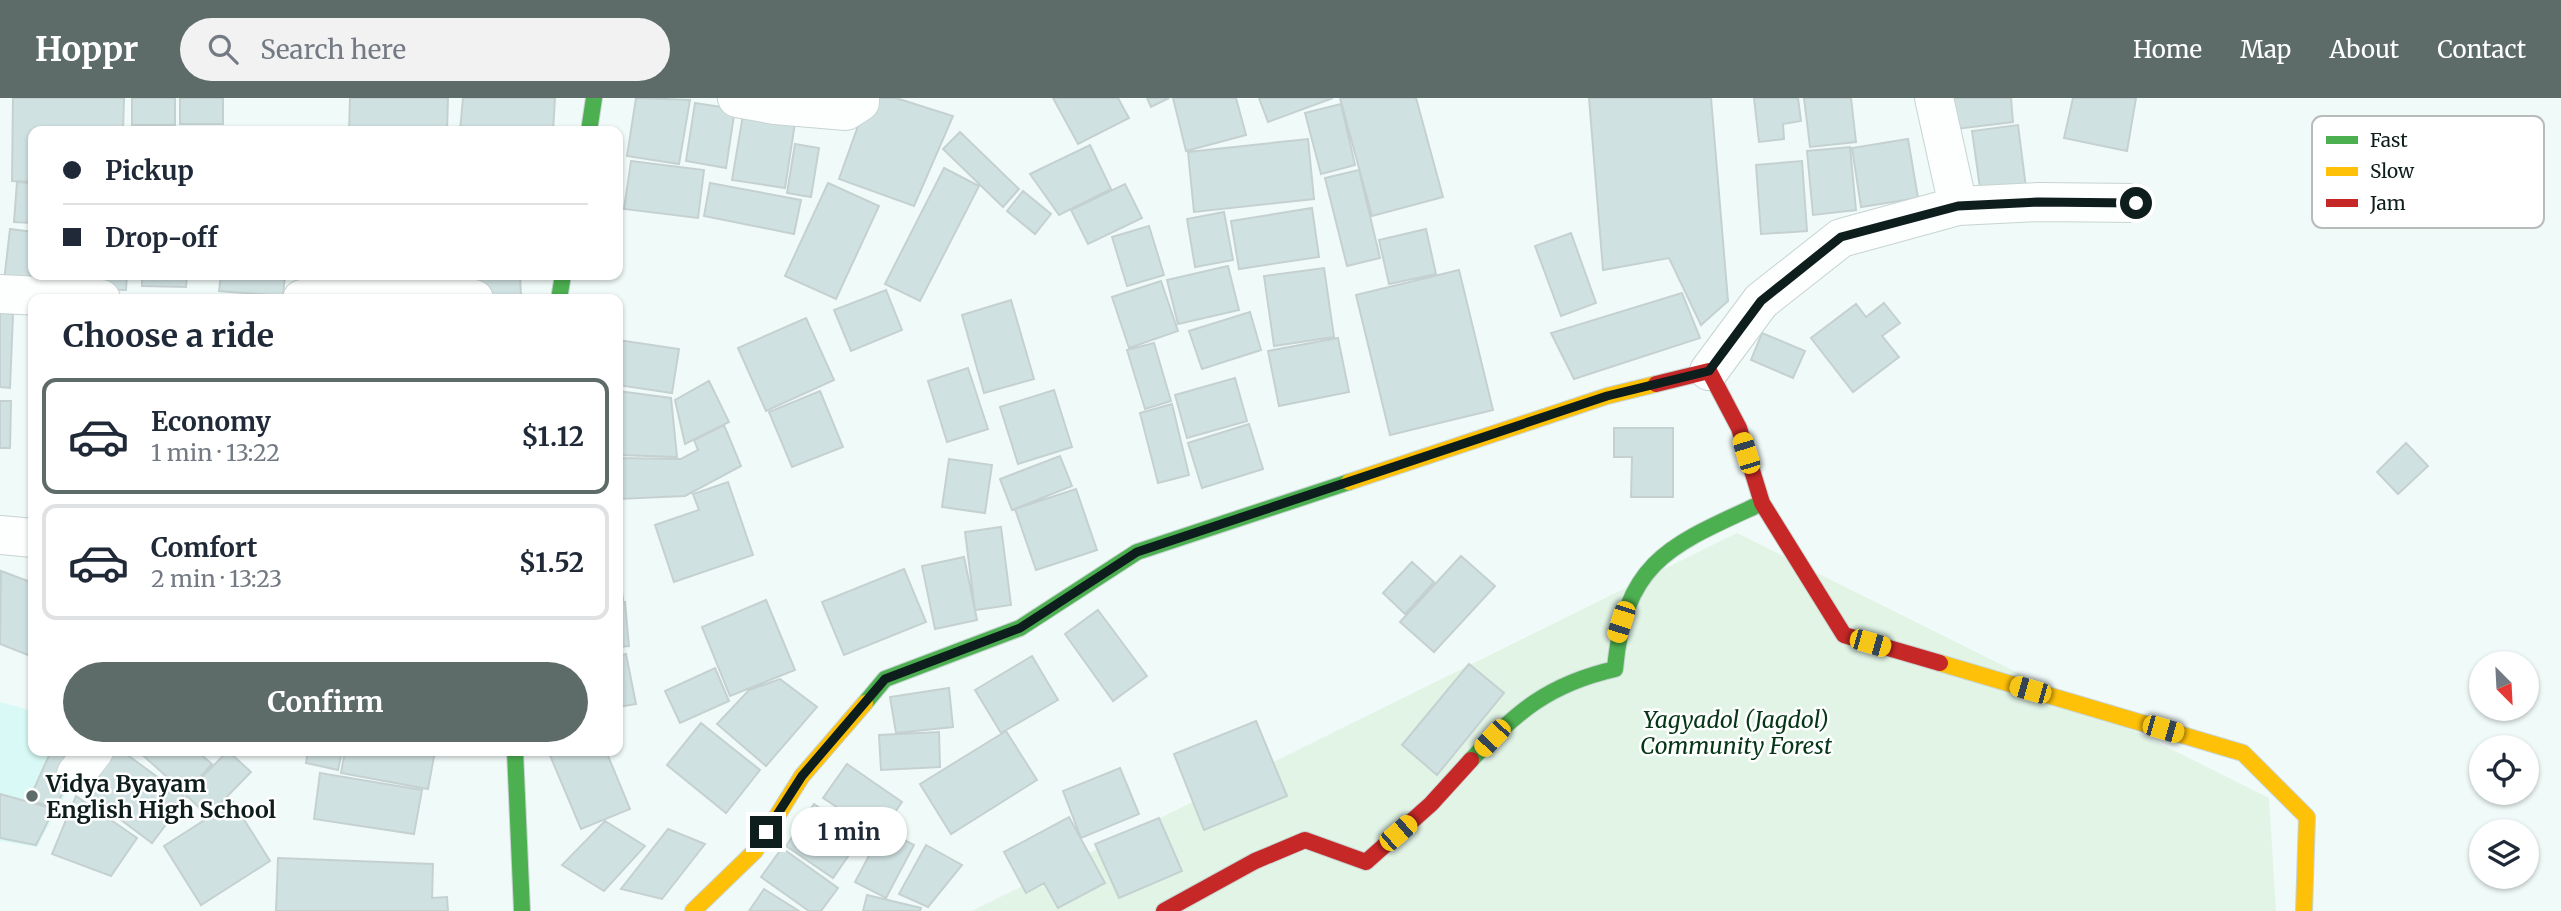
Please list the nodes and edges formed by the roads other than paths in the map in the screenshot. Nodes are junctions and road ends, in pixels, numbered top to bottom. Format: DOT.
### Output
graph roads {
  1 [pos="594,98"];
  2 [pos="737,98"];
  3 [pos="860,98"];
  4 [pos="1934,98"];
  5 [pos="590,126"];
  6 [pos="2136,203"];
  7 [pos="1958,206"];
  8 [pos="0,294"];
  9 [pos="28,295"];
  10 [pos="1709,371"];
  11 [pos="1762,503"];
  12 [pos="0,535"];
  13 [pos="28,538"];
  14 [pos="515,756"];
  15 [pos="522,911"];
  16 [pos="692,911"];
  17 [pos="1164,911"];
  18 [pos="2304,911"];
  1 -- 5 [label="street"];
  2 -- 3 [label="street"];
  4 -- 7 [label="street"];
  6 -- 7 [label="street"];
  7 -- 10 [label="street"];
  8 -- 9 [label="street"];
  10 -- 11 [label="street"];
  10 -- 16 [label="street"];
  11 -- 17 [label="street"];
  11 -- 18 [label="street"];
  12 -- 13 [label="street"];
  14 -- 15 [label="street"];
}
